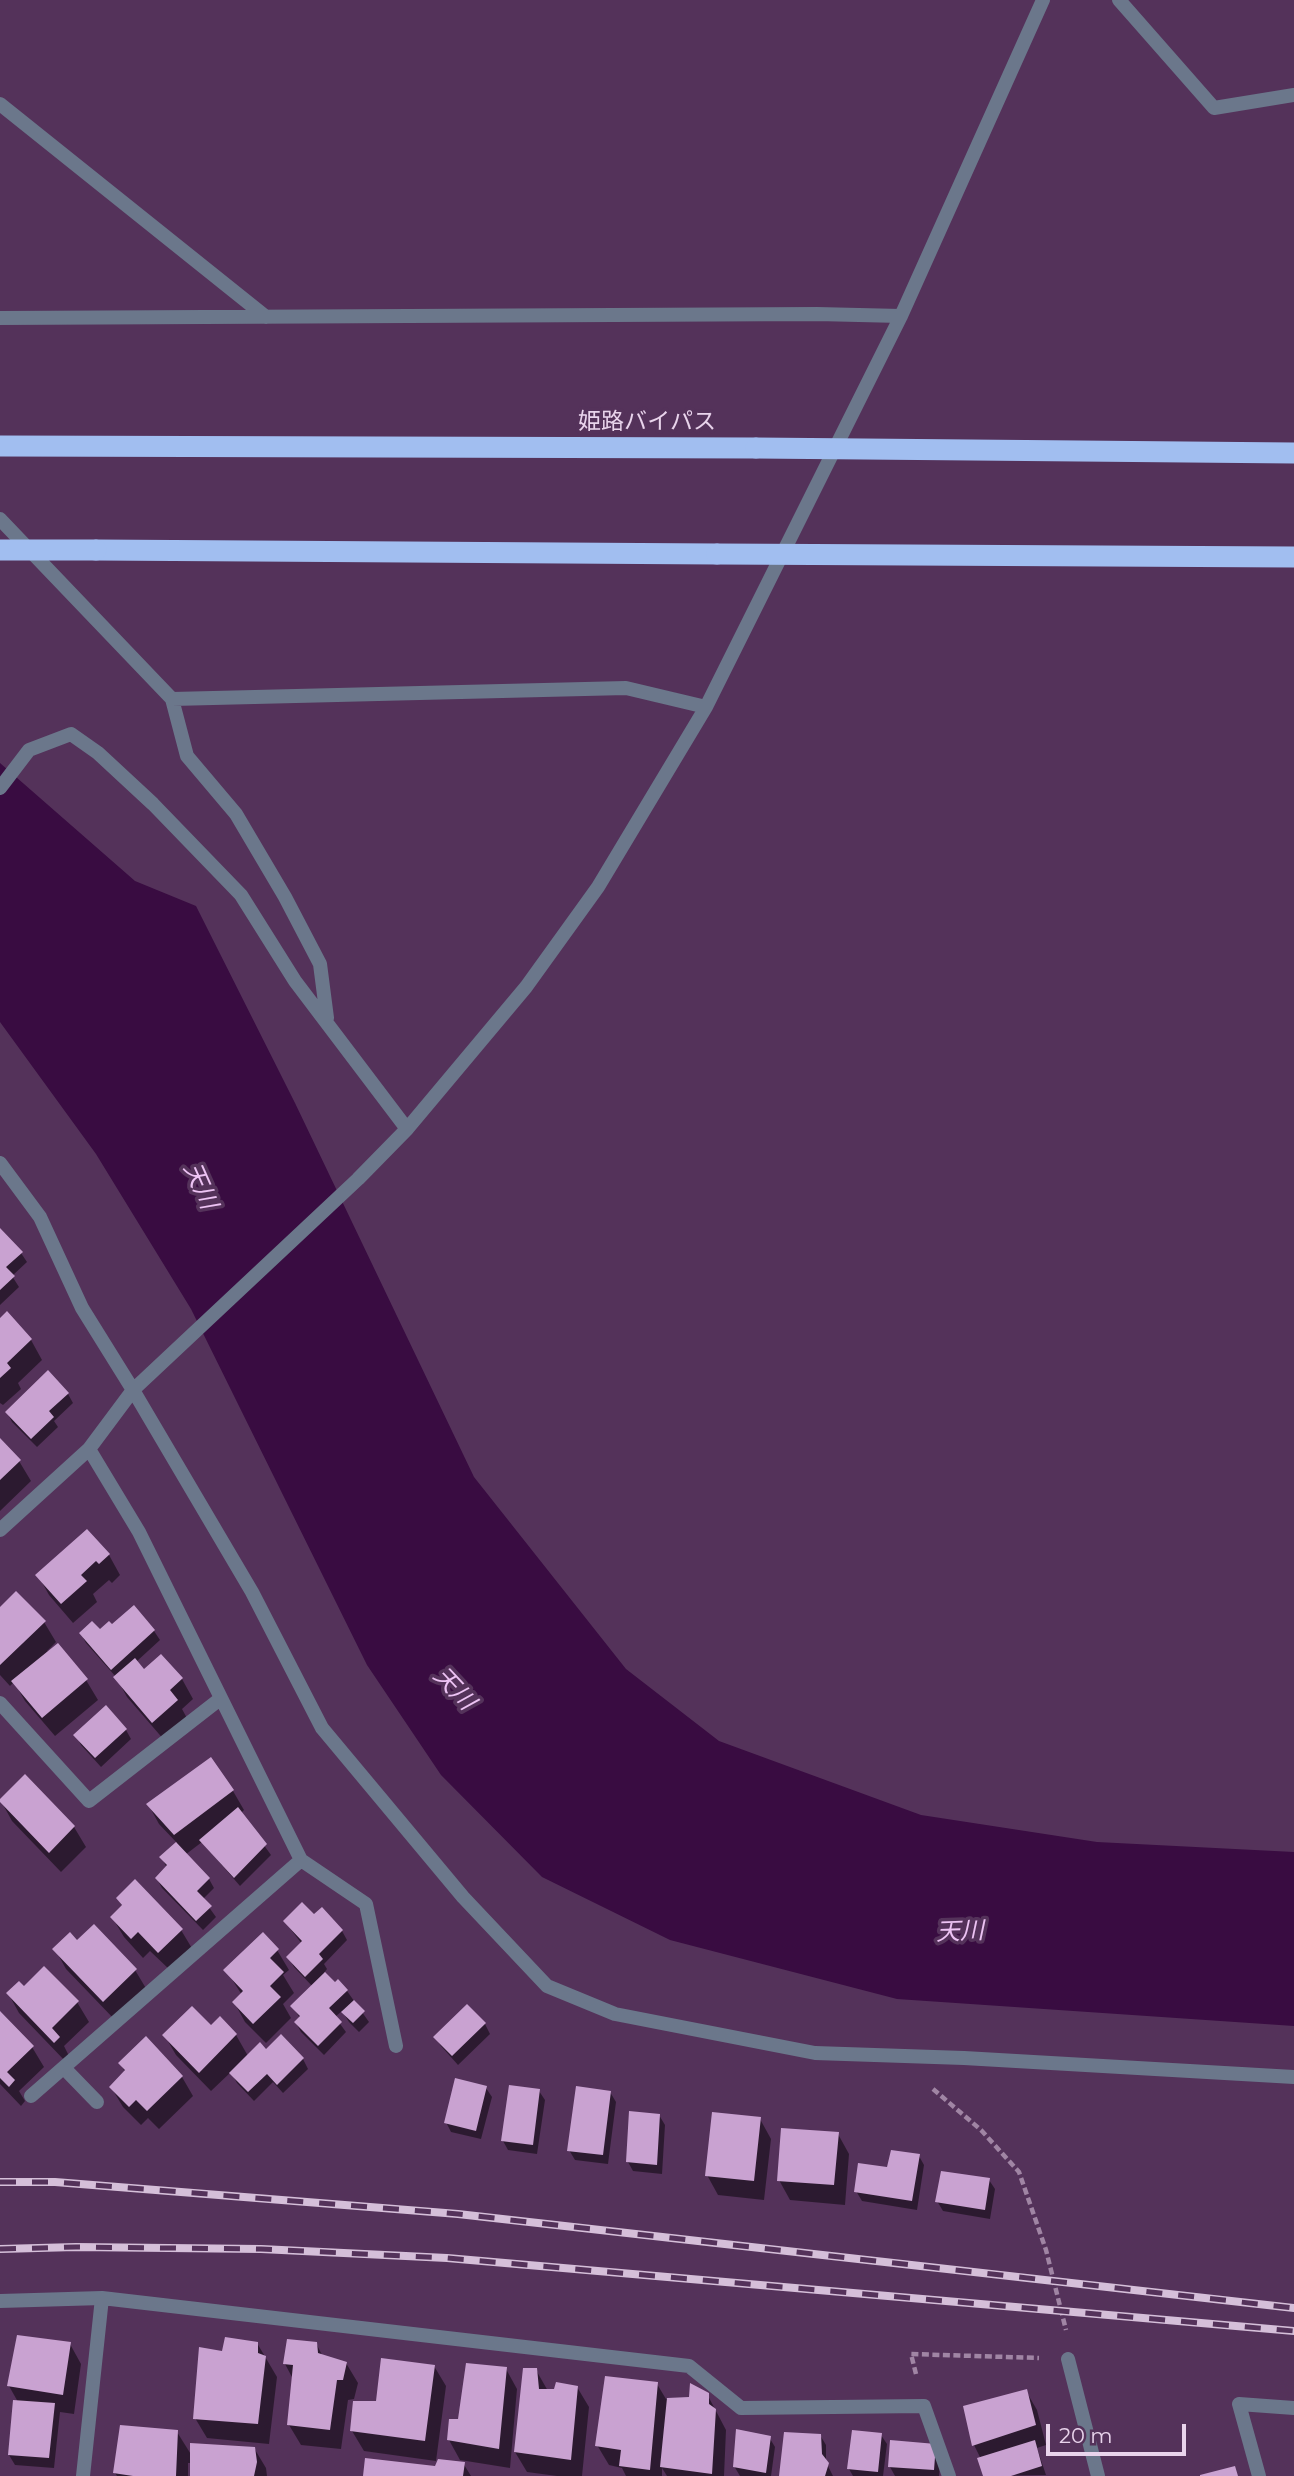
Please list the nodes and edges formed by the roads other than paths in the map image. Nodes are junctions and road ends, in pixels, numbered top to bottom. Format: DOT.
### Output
graph roads {
  1 [pos="1043,0"];
  2 [pos="1119,0"];
  3 [pos="1294,95"];
  4 [pos="0,104"];
  5 [pos="901,316"];
  6 [pos="266,317"];
  7 [pos="0,318"];
  8 [pos="0,446"];
  9 [pos="1294,453"];
  10 [pos="0,519"];
  11 [pos="0,550"];
  12 [pos="1294,557"];
  13 [pos="172,699"];
  14 [pos="706,707"];
  15 [pos="0,788"];
  16 [pos="327,1020"];
  17 [pos="407,1129"];
  18 [pos="0,1163"];
  19 [pos="133,1391"];
  20 [pos="89,1449"];
  21 [pos="0,1530"];
  22 [pos="220,1699"];
  23 [pos="0,1703"];
  24 [pos="301,1860"];
  25 [pos="396,2046"];
  26 [pos="64,2068"];
  27 [pos="1294,2077"];
  28 [pos="31,2096"];
  29 [pos="97,2102"];
  30 [pos="102,2298"];
  31 [pos="0,2301"];
  32 [pos="1068,2359"];
  33 [pos="1294,2408"];
  34 [pos="83,2476"];
  35 [pos="949,2476"];
  36 [pos="1098,2476"];
  37 [pos="1259,2476"];
  1 -- 5 [label="street"];
  2 -- 3 [label="street"];
  4 -- 6 [label="street"];
  5 -- 6 [label="street"];
  5 -- 14 [label="street"];
  6 -- 7 [label="street"];
  8 -- 9 [label="highway, 姫路バイパス, bridge"];
  10 -- 13 [label="street"];
  11 -- 12 [label="highway, bridge"];
  13 -- 14 [label="street"];
  13 -- 16 [label="street"];
  14 -- 17 [label="street"];
  15 -- 16 [label="street"];
  16 -- 17 [label="street"];
  17 -- 19 [label="street"];
  18 -- 19 [label="street"];
  19 -- 20 [label="street"];
  19 -- 27 [label="street"];
  20 -- 21 [label="street"];
  20 -- 22 [label="street"];
  22 -- 23 [label="street"];
  22 -- 24 [label="street"];
  24 -- 25 [label="street"];
  24 -- 26 [label="street"];
  26 -- 28 [label="street"];
  26 -- 29 [label="street"];
  30 -- 31 [label="street"];
  30 -- 34 [label="street"];
  30 -- 35 [label="street"];
  32 -- 36 [label="street"];
  33 -- 37 [label="street"];
}
